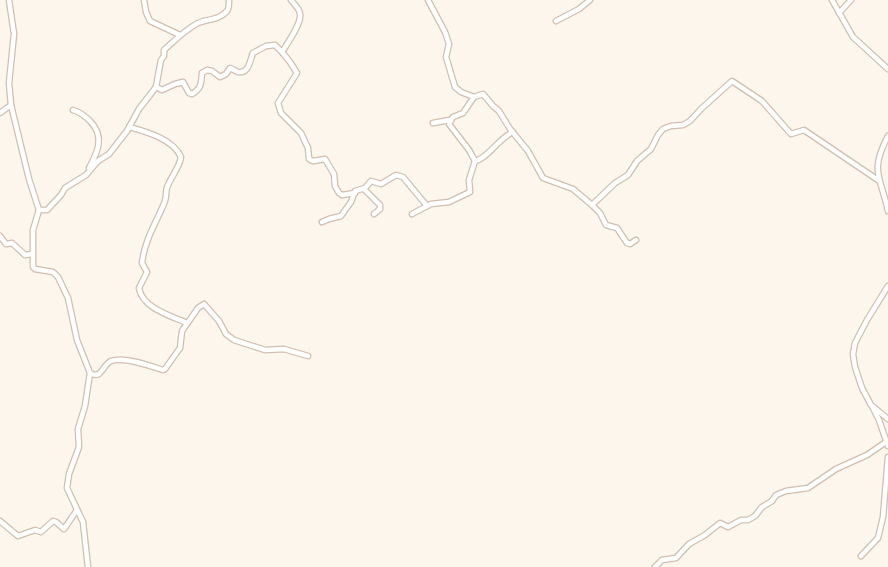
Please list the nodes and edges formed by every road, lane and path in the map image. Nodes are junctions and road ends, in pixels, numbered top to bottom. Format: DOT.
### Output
graph roads {
  1 [pos="9,0"];
  2 [pos="144,0"];
  3 [pos="229,0"];
  4 [pos="291,0"];
  5 [pos="428,0"];
  6 [pos="590,0"];
  7 [pos="832,0"];
  8 [pos="851,0"];
  9 [pos="839,14"];
  10 [pos="556,22"];
  11 [pos="180,35"];
  12 [pos="282,52"];
  13 [pos="888,69"];
  14 [pos="158,88"];
  15 [pos="474,96"];
  16 [pos="11,105"];
  17 [pos="73,110"];
  18 [pos="0,113"];
  19 [pos="450,120"];
  20 [pos="433,123"];
  21 [pos="129,127"];
  22 [pos="513,132"];
  23 [pos="888,136"];
  24 [pos="475,161"];
  25 [pos="84,176"];
  26 [pos="878,180"];
  27 [pos="364,189"];
  28 [pos="354,193"];
  29 [pos="592,205"];
  30 [pos="427,206"];
  31 [pos="39,210"];
  32 [pos="888,211"];
  33 [pos="374,214"];
  34 [pos="412,214"];
  35 [pos="322,222"];
  36 [pos="0,236"];
  37 [pos="636,240"];
  38 [pos="32,254"];
  39 [pos="888,286"];
  40 [pos="187,323"];
  41 [pos="308,356"];
  42 [pos="90,373"];
  43 [pos="872,405"];
  44 [pos="888,419"];
  45 [pos="887,444"];
  46 [pos="888,457"];
  47 [pos="77,510"];
  48 [pos="0,521"];
  49 [pos="860,556"];
  50 [pos="88,567"];
  51 [pos="656,567"];
  1 -- 16 [label="street"];
  2 -- 11 [label="street"];
  3 -- 11 [label="street"];
  4 -- 12 [label="street"];
  5 -- 15 [label="street"];
  6 -- 10 [label="street"];
  7 -- 9 [label="street"];
  8 -- 9 [label="street"];
  9 -- 13 [label="street"];
  11 -- 14 [label="street"];
  12 -- 14 [label="street"];
  12 -- 28 [label="street"];
  14 -- 21 [label="street"];
  15 -- 19 [label="street"];
  15 -- 22 [label="street"];
  16 -- 18 [label="street"];
  16 -- 31 [label="street"];
  17 -- 25 [label="street"];
  19 -- 20 [label="street"];
  19 -- 24 [label="street"];
  21 -- 25 [label="street"];
  21 -- 40 [label="street"];
  22 -- 24 [label="street"];
  22 -- 29 [label="street"];
  23 -- 26 [label="street"];
  24 -- 30 [label="street"];
  25 -- 31 [label="street"];
  26 -- 29 [label="street"];
  26 -- 32 [label="street"];
  27 -- 28 [label="street"];
  27 -- 30 [label="street"];
  27 -- 33 [label="street"];
  28 -- 35 [label="street"];
  29 -- 37 [label="street"];
  30 -- 34 [label="street"];
  31 -- 38 [label="street"];
  36 -- 38 [label="street"];
  38 -- 42 [label="street"];
  39 -- 43 [label="street"];
  40 -- 41 [label="street"];
  40 -- 42 [label="street"];
  42 -- 47 [label="street"];
  43 -- 44 [label="street"];
  43 -- 45 [label="street"];
  45 -- 51 [label="street"];
  46 -- 49 [label="street"];
  47 -- 48 [label="street"];
  47 -- 50 [label="street"];
}
